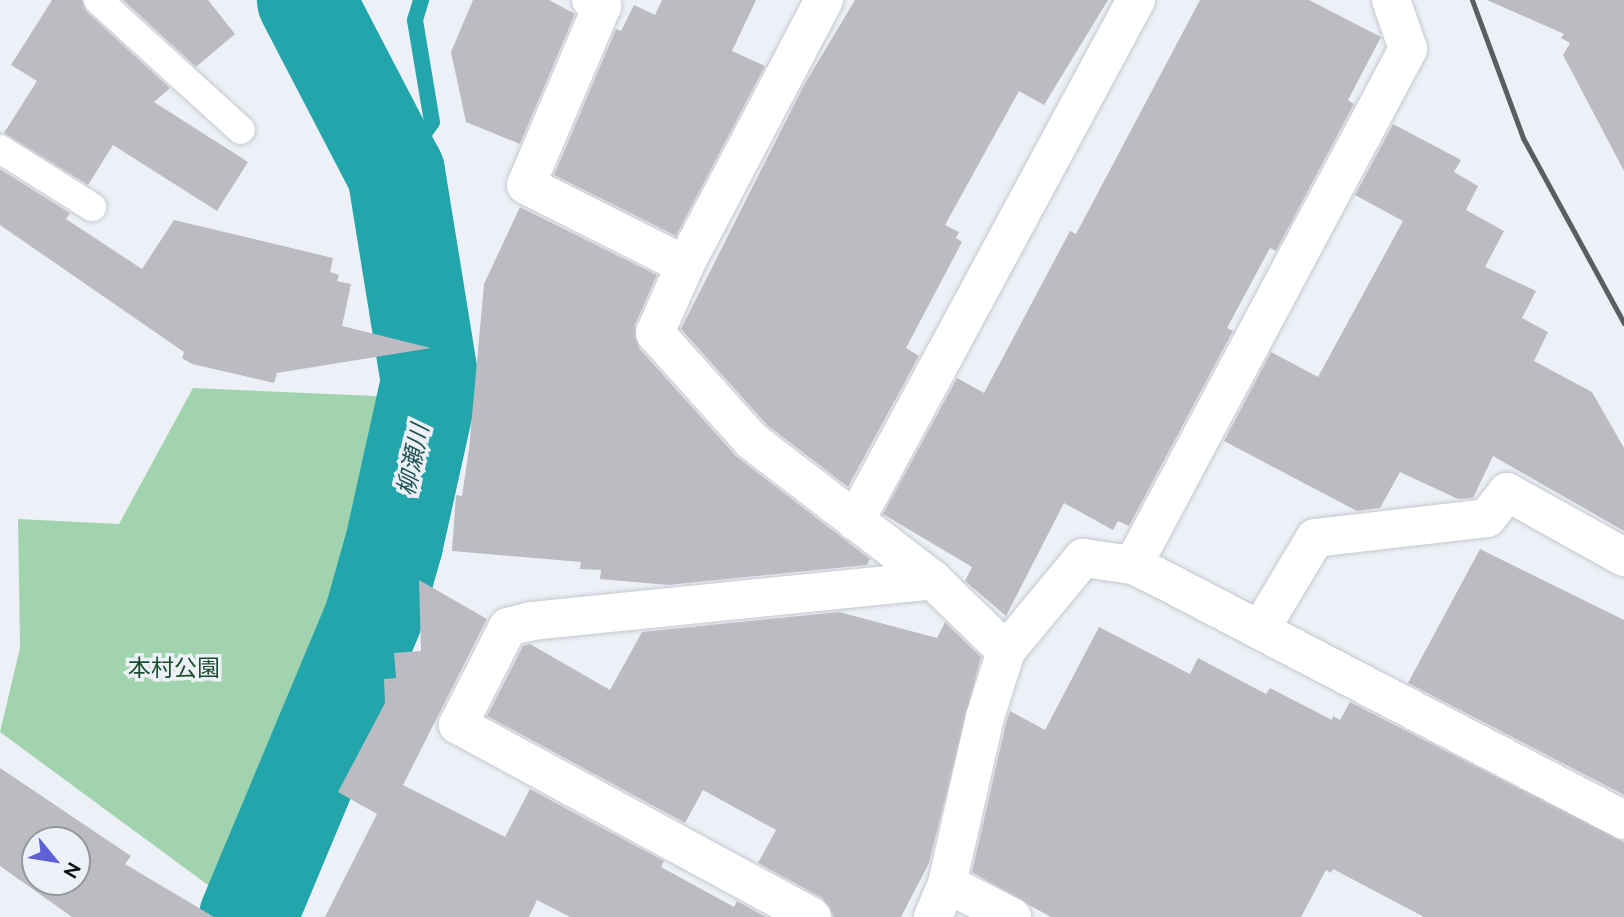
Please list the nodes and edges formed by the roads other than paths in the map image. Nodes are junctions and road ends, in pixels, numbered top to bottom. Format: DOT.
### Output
graph roads {
  1 [pos="98,0"];
  2 [pos="591,0"];
  3 [pos="824,0"];
  4 [pos="1136,0"];
  5 [pos="1391,0"];
  6 [pos="241,130"];
  7 [pos="0,149"];
  8 [pos="92,207"];
  9 [pos="685,265"];
  10 [pos="855,521"];
  11 [pos="1624,557"];
  12 [pos="1133,565"];
  13 [pos="933,580"];
  14 [pos="1260,630"];
  15 [pos="1006,651"];
  16 [pos="1624,820"];
  17 [pos="940,900"];
  18 [pos="812,917"];
  19 [pos="1012,917"];
  1 -- 6 [label="lane"];
  2 -- 9 [label="street"];
  3 -- 9 [label="street"];
  4 -- 10 [label="street"];
  5 -- 12 [label="street"];
  7 -- 8 [label="lane"];
  9 -- 10 [label="street"];
  10 -- 13 [label="street"];
  11 -- 14 [label="street"];
  12 -- 14 [label="street"];
  12 -- 15 [label="street"];
  13 -- 15 [label="street"];
  13 -- 18 [label="street"];
  14 -- 16 [label="street"];
  15 -- 17 [label="street"];
  17 -- 19 [label="street"];
}
